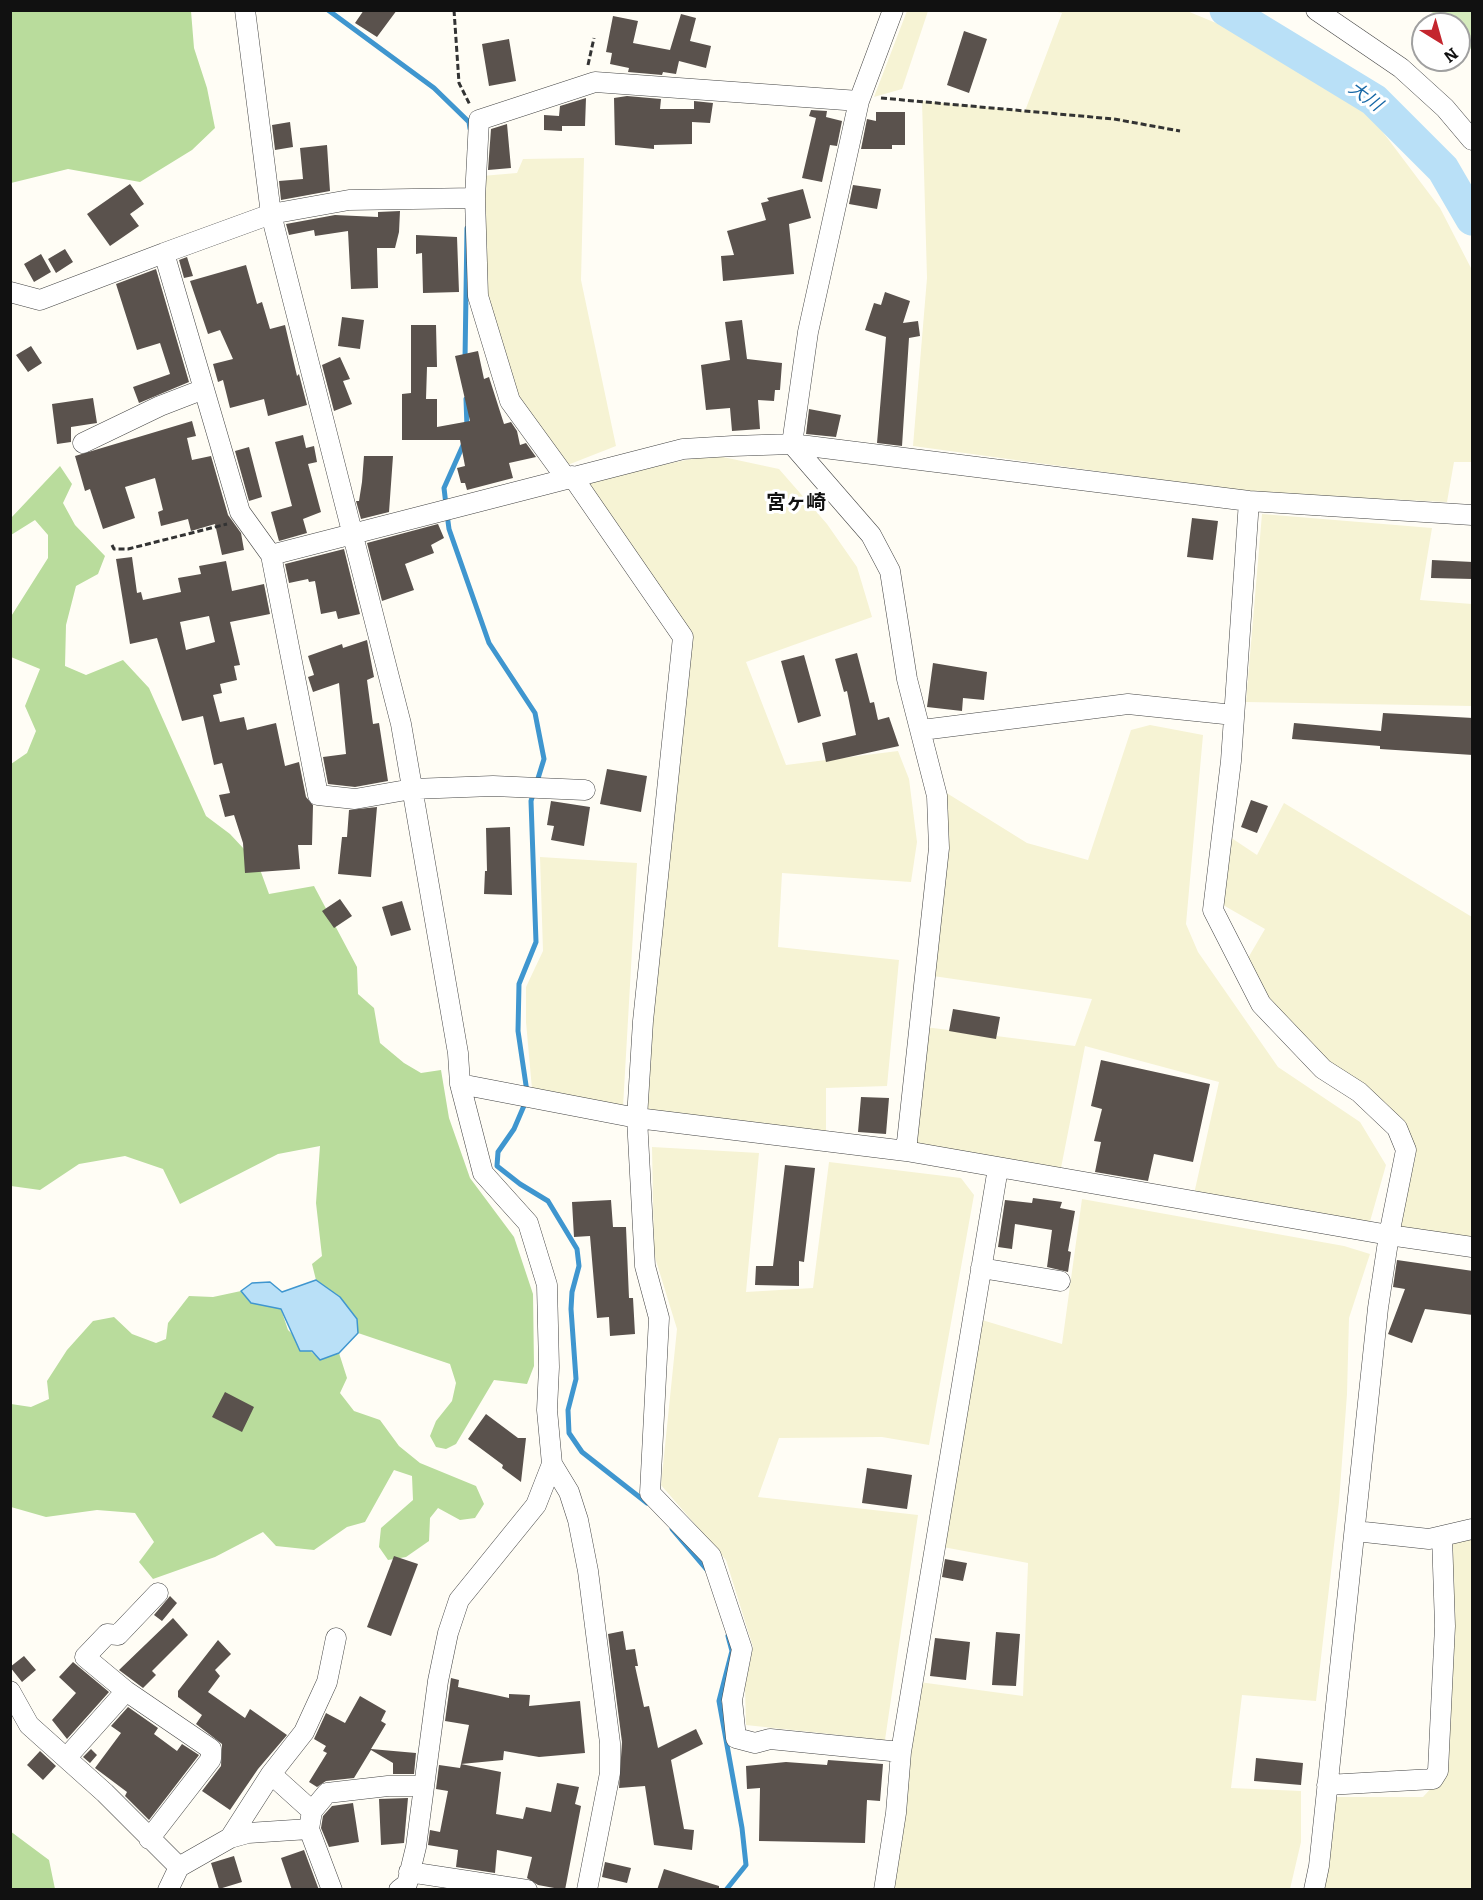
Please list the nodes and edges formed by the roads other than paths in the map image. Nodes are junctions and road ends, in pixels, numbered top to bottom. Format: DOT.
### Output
graph roads {
  1 [pos="245,10"];
  2 [pos="893,10"];
  3 [pos="1316,10"];
  4 [pos="859,98"];
  5 [pos="1473,140"];
  6 [pos="475,198"];
  7 [pos="272,214"];
  8 [pos="164,253"];
  9 [pos="10,292"];
  10 [pos="204,389"];
  11 [pos="83,444"];
  12 [pos="792,444"];
  13 [pos="569,477"];
  14 [pos="1249,501"];
  15 [pos="1473,515"];
  16 [pos="354,536"];
  17 [pos="272,555"];
  18 [pos="1234,715"];
  19 [pos="922,730"];
  20 [pos="412,789"];
  21 [pos="585,790"];
  22 [pos="460,1084"];
  23 [pos="637,1118"];
  24 [pos="906,1151"];
  25 [pos="998,1168"];
  26 [pos="1389,1235"];
  27 [pos="1473,1247"];
  28 [pos="981,1268"];
  29 [pos="1060,1281"];
  30 [pos="552,1464"];
  31 [pos="1473,1529"];
  32 [pos="1354,1531"];
  33 [pos="1442,1536"];
  34 [pos="158,1593"];
  35 [pos="336,1638"];
  36 [pos="10,1691"];
  37 [pos="126,1691"];
  38 [pos="901,1752"];
  39 [pos="67,1757"];
  40 [pos="271,1774"];
  41 [pos="1327,1785"];
  42 [pos="424,1786"];
  43 [pos="311,1820"];
  44 [pos="230,1838"];
  45 [pos="149,1839"];
  46 [pos="178,1867"];
  47 [pos="409,1872"];
  48 [pos="168,1890"];
  49 [pos="332,1890"];
  50 [pos="399,1890"];
  51 [pos="527,1890"];
  52 [pos="587,1890"];
  53 [pos="884,1890"];
  54 [pos="1314,1890"];
  1 -- 7 [label="street"];
  2 -- 4 [label="street"];
  3 -- 5 [label="street"];
  4 -- 6 [label="street"];
  4 -- 12 [label="street"];
  6 -- 7 [label="street"];
  6 -- 13 [label="street"];
  7 -- 8 [label="street"];
  7 -- 16 [label="street"];
  8 -- 9 [label="street"];
  8 -- 10 [label="street"];
  10 -- 11 [label="street"];
  10 -- 17 [label="street"];
  12 -- 13 [label="street"];
  12 -- 14 [label="street"];
  12 -- 19 [label="street"];
  13 -- 16 [label="street"];
  13 -- 23 [label="street"];
  14 -- 15 [label="street"];
  14 -- 18 [label="street"];
  16 -- 17 [label="street"];
  16 -- 20 [label="street"];
  17 -- 20 [label="street"];
  18 -- 19 [label="street"];
  18 -- 26 [label="street"];
  19 -- 24 [label="street"];
  20 -- 21 [label="street"];
  20 -- 22 [label="street"];
  22 -- 23 [label="street"];
  22 -- 30 [label="street"];
  23 -- 24 [label="street"];
  23 -- 38 [label="street"];
  24 -- 25 [label="street"];
  25 -- 26 [label="street"];
  25 -- 28 [label="street"];
  26 -- 27 [label="street"];
  26 -- 32 [label="street"];
  28 -- 29 [label="street"];
  28 -- 38 [label="street"];
  30 -- 42 [label="street"];
  30 -- 52 [label="street"];
  31 -- 33 [label="street"];
  32 -- 33 [label="street"];
  32 -- 41 [label="street"];
  33 -- 41 [label="street"];
  34 -- 37 [label="street"];
  35 -- 40 [label="street"];
  36 -- 39 [label="street"];
  37 -- 39 [label="street"];
  37 -- 45 [label="street"];
  38 -- 53 [label="street"];
  39 -- 45 [label="street"];
  40 -- 43 [label="street"];
  40 -- 44 [label="street"];
  41 -- 54 [label="street"];
  42 -- 43 [label="street"];
  42 -- 47 [label="street"];
  43 -- 44 [label="street"];
  43 -- 49 [label="street"];
  44 -- 46 [label="street"];
  45 -- 46 [label="street"];
  46 -- 48 [label="street"];
  47 -- 50 [label="street"];
  47 -- 51 [label="street"];
}
